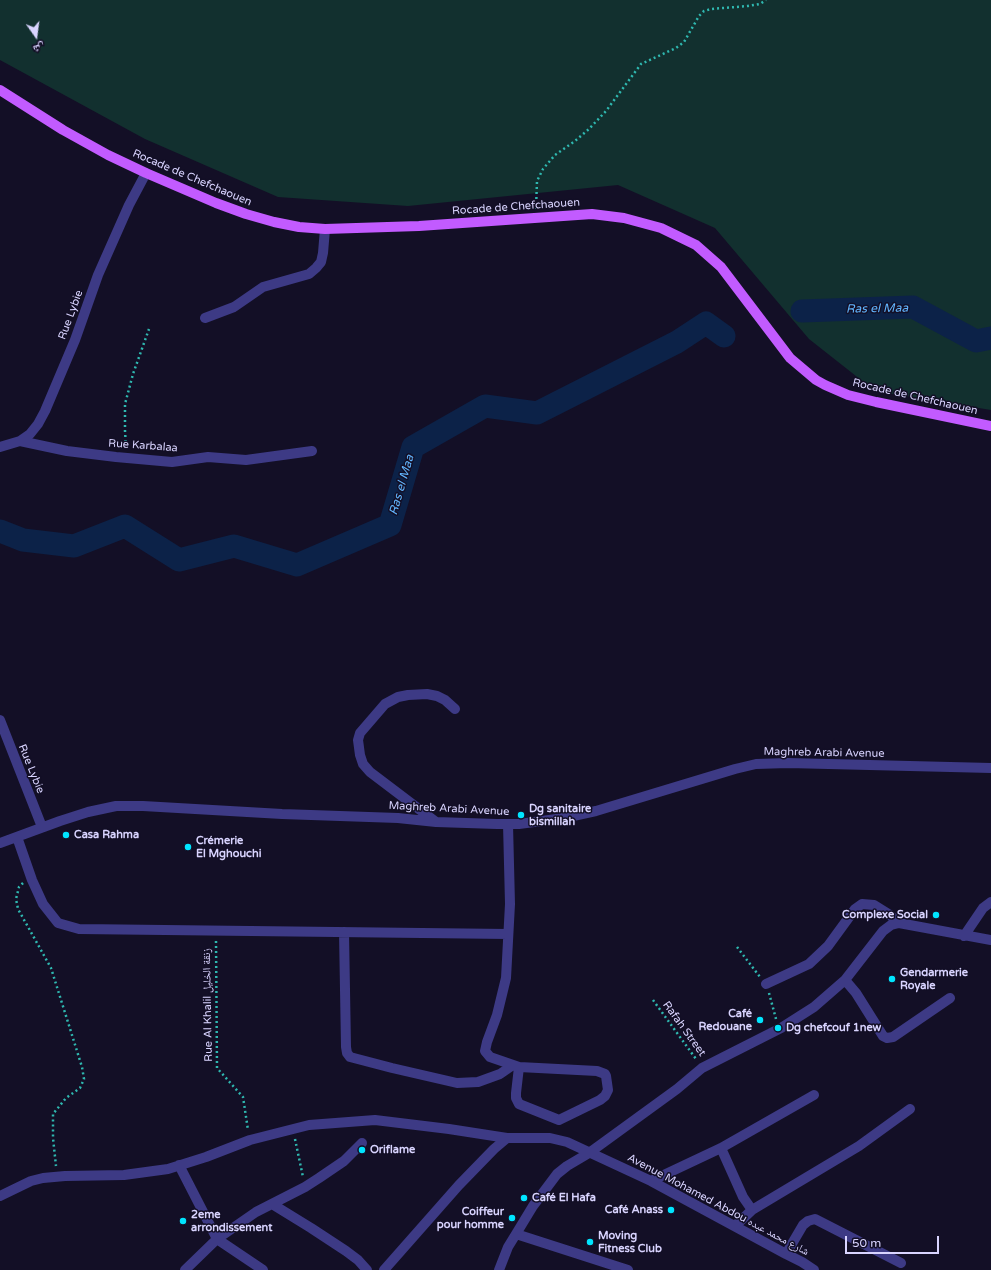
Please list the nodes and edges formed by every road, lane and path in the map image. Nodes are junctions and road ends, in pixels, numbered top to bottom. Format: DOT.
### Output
graph roads {
  1 [pos="766,0"];
  2 [pos="0,90"];
  3 [pos="146,173"];
  4 [pos="536,217"];
  5 [pos="325,229"];
  6 [pos="205,318"];
  7 [pos="149,329"];
  8 [pos="991,426"];
  9 [pos="20,441"];
  10 [pos="0,447"];
  11 [pos="312,451"];
  12 [pos="127,458"];
  13 [pos="455,709"];
  14 [pos="0,720"];
  15 [pos="991,768"];
  16 [pos="436,822"];
  17 [pos="508,824"];
  18 [pos="42,827"];
  19 [pos="17,837"];
  20 [pos="0,843"];
  21 [pos="30,875"];
  22 [pos="991,902"];
  23 [pos="899,923"];
  24 [pos="216,930"];
  25 [pos="344,932"];
  26 [pos="508,934"];
  27 [pos="964,936"];
  28 [pos="991,940"];
  29 [pos="737,947"];
  30 [pos="845,980"];
  31 [pos="766,984"];
  32 [pos="950,998"];
  33 [pos="653,1000"];
  34 [pos="781,1028"];
  35 [pos="516,1066"];
  36 [pos="702,1068"];
  37 [pos="814,1095"];
  38 [pos="910,1109"];
  39 [pos="293,1129"];
  40 [pos="507,1138"];
  41 [pos="250,1140"];
  42 [pos="362,1143"];
  43 [pos="721,1148"];
  44 [pos="589,1153"];
  45 [pos="179,1165"];
  46 [pos="57,1176"];
  47 [pos="651,1181"];
  48 [pos="305,1187"];
  49 [pos="0,1196"];
  50 [pos="272,1204"];
  51 [pos="752,1210"];
  52 [pos="735,1226"];
  53 [pos="516,1234"];
  54 [pos="216,1239"];
  55 [pos="786,1254"];
  56 [pos="901,1263"];
  57 [pos="185,1270"];
  58 [pos="263,1270"];
  59 [pos="367,1270"];
  60 [pos="384,1270"];
  61 [pos="499,1270"];
  62 [pos="628,1270"];
  63 [pos="814,1270"];
  1 -- 4 [label="path"];
  2 -- 3 [label="main road, Rocade de Chefchaouen"];
  3 -- 5 [label="main road, Rocade de Chefchaouen"];
  3 -- 9 [label="street, Rue Lybie"];
  4 -- 5 [label="main road, Rocade de Chefchaouen"];
  4 -- 8 [label="main road, Rocade de Chefchaouen"];
  5 -- 6 [label="street"];
  7 -- 12 [label="path"];
  9 -- 10 [label="street, Rue Lybie"];
  9 -- 12 [label="street, Rue Karbalaa"];
  11 -- 12 [label="street, Rue Karbalaa"];
  13 -- 16 [label="street"];
  14 -- 18 [label="street, Rue Lybie"];
  15 -- 17 [label="street, Maghreb Arabi Avenue"];
  16 -- 17 [label="street, Maghreb Arabi Avenue"];
  16 -- 18 [label="street, Maghreb Arabi Avenue"];
  17 -- 26 [label="street"];
  18 -- 19 [label="street, Maghreb Arabi Avenue"];
  19 -- 20 [label="street, Maghreb Arabi Avenue"];
  19 -- 21 [label="street"];
  21 -- 24 [label="street"];
  21 -- 46 [label="path"];
  22 -- 27 [label="street"];
  23 -- 27 [label="street"];
  23 -- 30 [label="street"];
  23 -- 31 [label="street"];
  24 -- 25 [label="street"];
  24 -- 41 [label="path, Rue Al Khalil زنقة الخليل"];
  25 -- 26 [label="street"];
  25 -- 35 [label="street"];
  26 -- 35 [label="street"];
  27 -- 28 [label="street"];
  29 -- 31 [label="path"];
  30 -- 32 [label="street"];
  30 -- 34 [label="street"];
  31 -- 34 [label="path"];
  33 -- 36 [label="path, Rafah Street"];
  34 -- 36 [label="street"];
  35 -- 35 [label="street"];
  36 -- 44 [label="street"];
  37 -- 43 [label="street"];
  38 -- 51 [label="street"];
  39 -- 40 [label="street, Avenue Mohamed Abdou شارع محمد عبده"];
  39 -- 41 [label="street, Avenue Mohamed Abdou شارع محمد عبده"];
  39 -- 48 [label="path"];
  40 -- 44 [label="street, Avenue Mohamed Abdou شارع محمد عبده"];
  40 -- 60 [label="street"];
  41 -- 45 [label="street, Avenue Mohamed Abdou شارع محمد عبده"];
  42 -- 48 [label="street"];
  43 -- 47 [label="street"];
  43 -- 51 [label="street"];
  44 -- 47 [label="street, Avenue Mohamed Abdou شارع محمد عبده"];
  44 -- 53 [label="street"];
  45 -- 46 [label="street, Avenue Mohamed Abdou شارع محمد عبده"];
  45 -- 54 [label="street"];
  46 -- 49 [label="street, Avenue Mohamed Abdou شارع محمد عبده"];
  47 -- 52 [label="street, Avenue Mohamed Abdou شارع محمد عبده"];
  48 -- 50 [label="street"];
  50 -- 54 [label="street"];
  50 -- 59 [label="street"];
  51 -- 52 [label="street"];
  52 -- 55 [label="street, Avenue Mohamed Abdou شارع محمد عبده"];
  53 -- 61 [label="street"];
  53 -- 62 [label="street"];
  54 -- 57 [label="street"];
  54 -- 58 [label="street"];
  55 -- 56 [label="street"];
  55 -- 63 [label="street, Avenue Mohamed Abdou شارع محمد عبده"];
}
